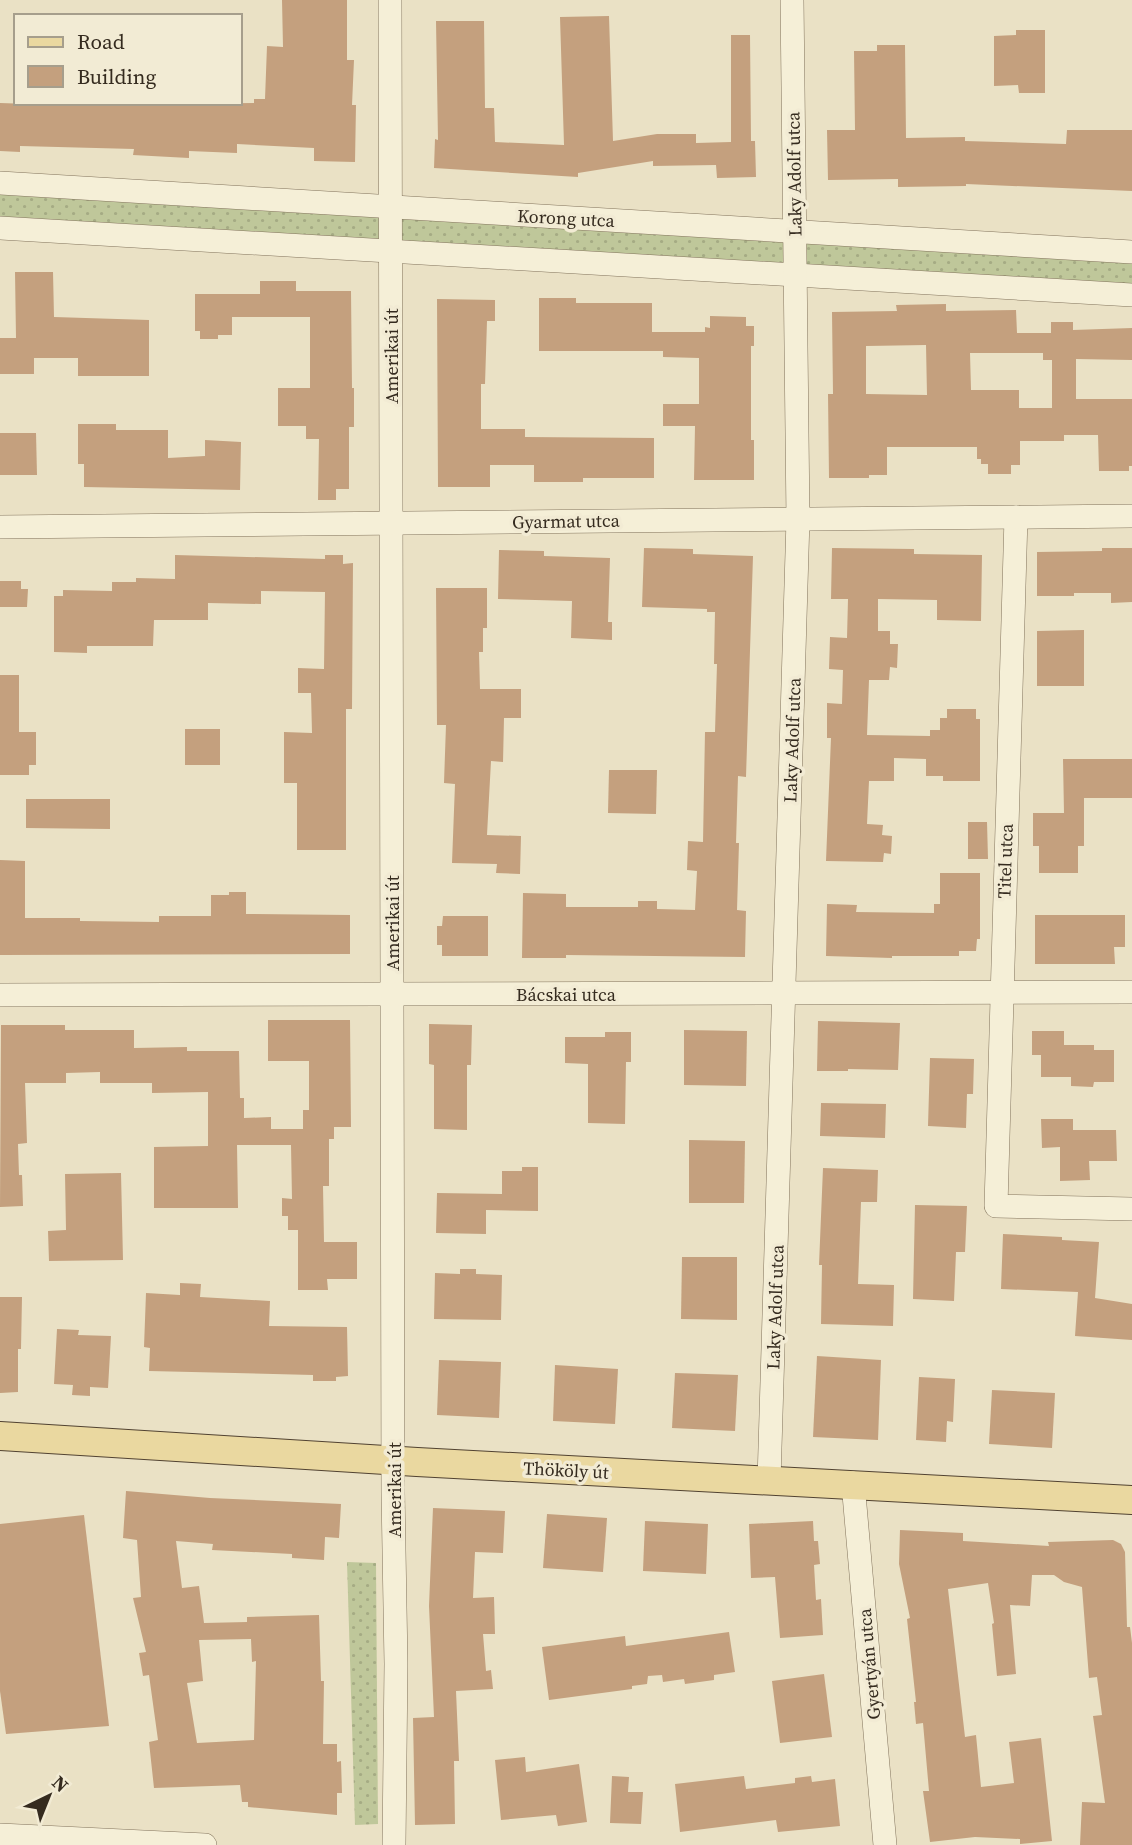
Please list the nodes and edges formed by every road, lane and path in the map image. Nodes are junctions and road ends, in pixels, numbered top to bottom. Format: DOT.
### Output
graph roads {
  1 [pos="390,0"];
  2 [pos="792,0"];
  3 [pos="0,183"];
  4 [pos="390,207"];
  5 [pos="0,228"];
  6 [pos="794,232"];
  7 [pos="390,251"];
  8 [pos="1132,252"];
  9 [pos="795,275"];
  10 [pos="1132,295"];
  11 [pos="1132,516"];
  12 [pos="1016,517"];
  13 [pos="799,519"];
  14 [pos="391,523"];
  15 [pos="0,527"];
  16 [pos="1132,992"];
  17 [pos="784,993"];
  18 [pos="1001,993"];
  19 [pos="393,994"];
  20 [pos="0,995"];
  21 [pos="1132,1209"];
  22 [pos="0,1436"];
  23 [pos="394,1460"];
  24 [pos="769,1481"];
  25 [pos="853,1483"];
  26 [pos="1132,1500"];
  27 [pos="0,1835"];
  28 [pos="205,1845"];
  29 [pos="394,1845"];
  30 [pos="885,1845"];
  1 -- 4 [label="street, Amerikai út"];
  2 -- 6 [label="street, Laky Adolf utca"];
  3 -- 4 [label="street, Korong utca"];
  4 -- 6 [label="street, Korong utca"];
  4 -- 7 [label="street, Amerikai út"];
  5 -- 7 [label="street"];
  6 -- 8 [label="street, Korong utca"];
  6 -- 9 [label="street, Laky Adolf utca"];
  7 -- 9 [label="street"];
  7 -- 14 [label="street, Amerikai út"];
  9 -- 10 [label="street"];
  9 -- 13 [label="street, Laky Adolf utca"];
  11 -- 12 [label="street, Gyarmat utca"];
  12 -- 13 [label="street, Gyarmat utca"];
  12 -- 18 [label="street, Titel utca"];
  13 -- 14 [label="street, Gyarmat utca"];
  13 -- 17 [label="street, Laky Adolf utca"];
  14 -- 15 [label="street, Gyarmat utca"];
  14 -- 19 [label="street, Amerikai út"];
  16 -- 18 [label="street, Bácskai utca"];
  17 -- 18 [label="street, Bácskai utca"];
  17 -- 19 [label="street, Bácskai utca"];
  17 -- 24 [label="street, Laky Adolf utca"];
  18 -- 21 [label="street, Titel utca"];
  19 -- 20 [label="street, Bácskai utca"];
  19 -- 23 [label="street, Amerikai út"];
  22 -- 23 [label="main road, Thököly út"];
  23 -- 24 [label="main road, Thököly út"];
  23 -- 29 [label="street, Amerikai út"];
  24 -- 25 [label="main road, Thököly út"];
  25 -- 26 [label="main road, Thököly út"];
  25 -- 30 [label="street, Gyertyán utca"];
  27 -- 28 [label="street"];
}
